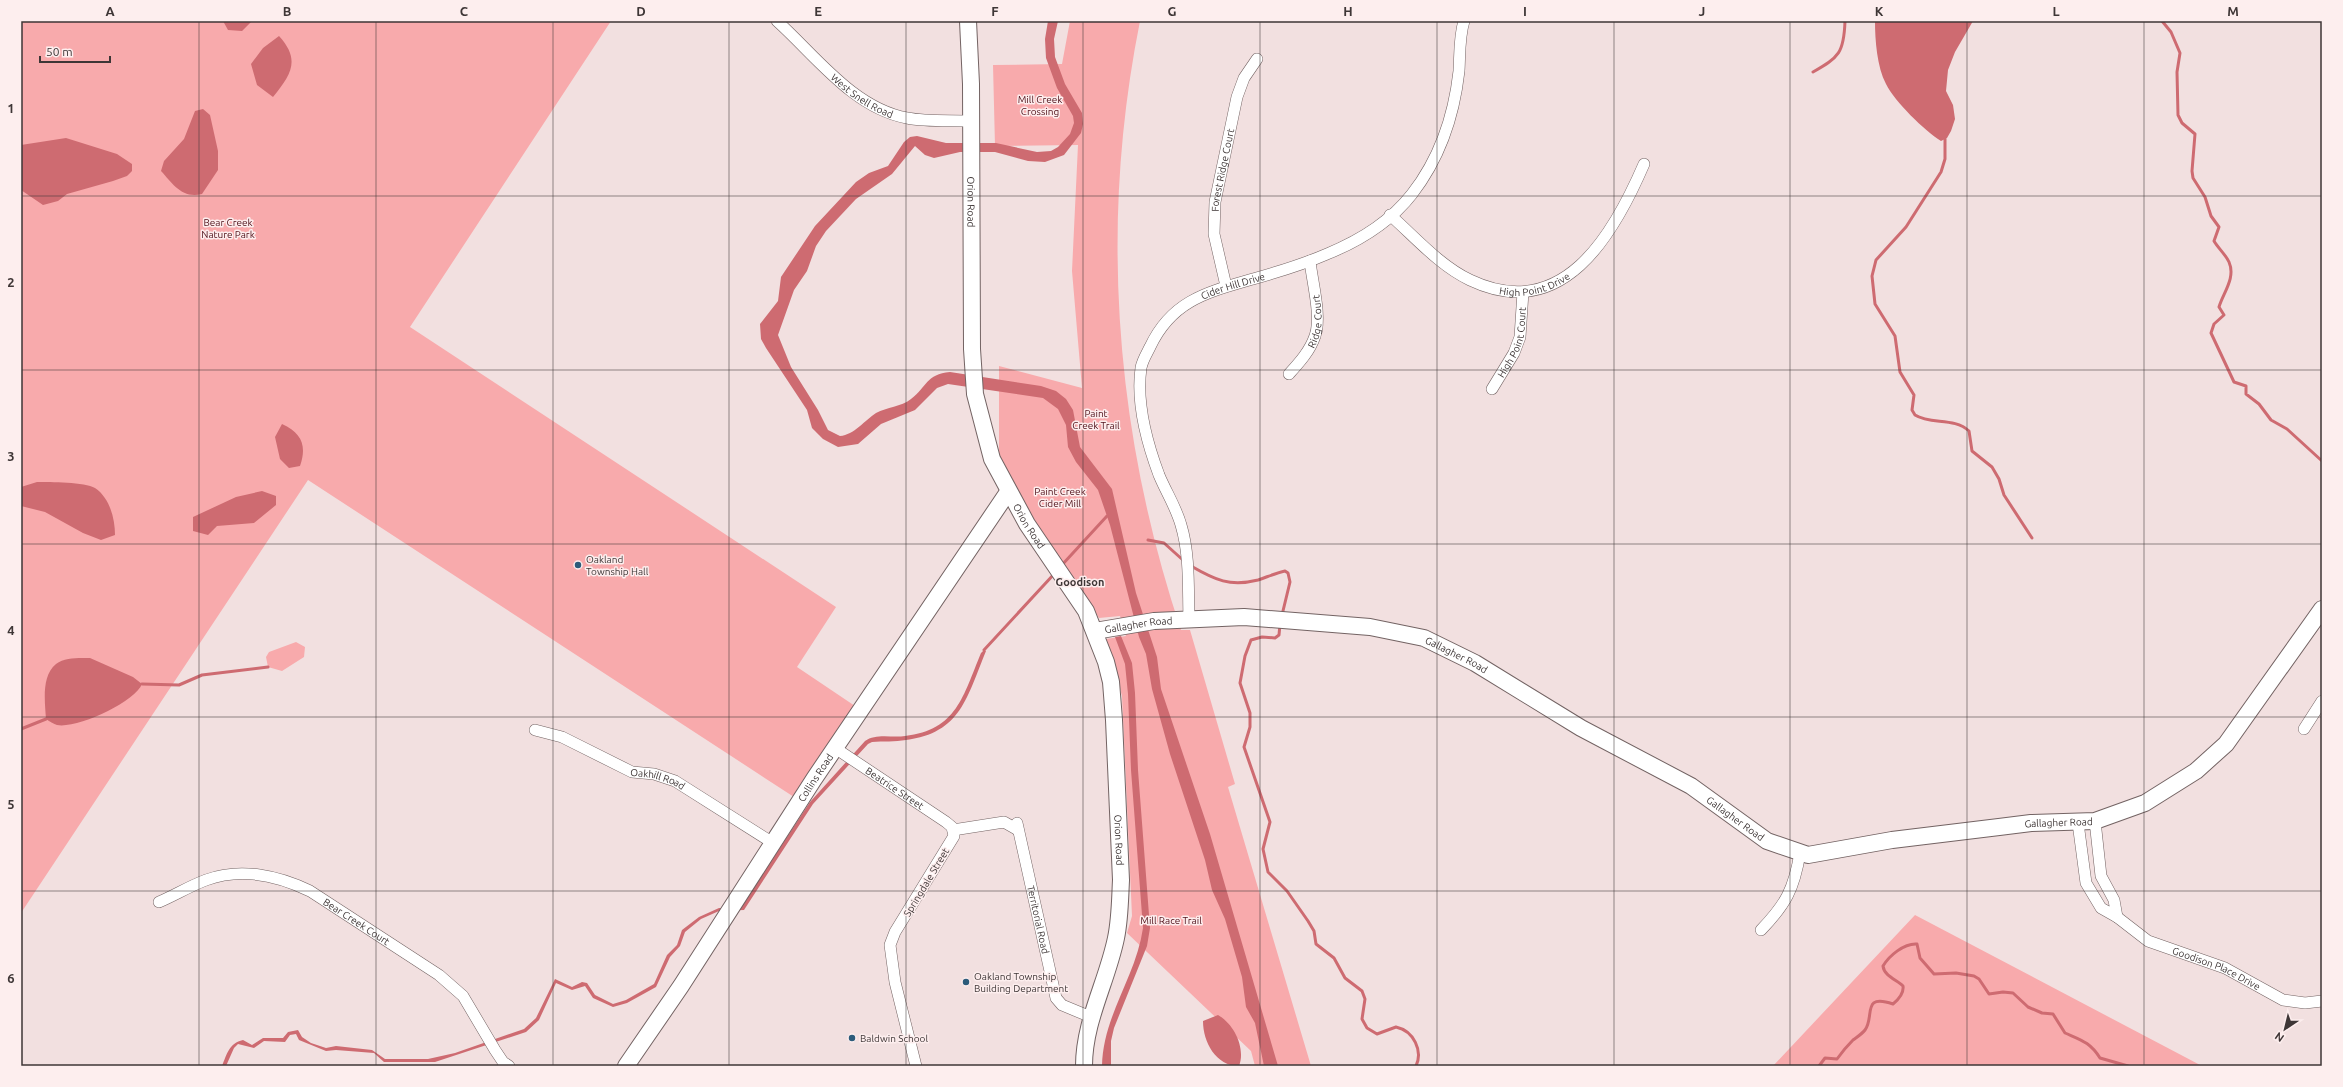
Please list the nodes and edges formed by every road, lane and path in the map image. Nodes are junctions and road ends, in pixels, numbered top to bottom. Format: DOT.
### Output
graph roads {
  1 [pos="777,21"];
  2 [pos="968,21"];
  3 [pos="1464,21"];
  4 [pos="1257,59"];
  5 [pos="971,121"];
  6 [pos="1644,164"];
  7 [pos="1390,215"];
  8 [pos="1310,261"];
  9 [pos="1226,286"];
  10 [pos="1523,292"];
  11 [pos="1289,374"];
  12 [pos="1492,389"];
  13 [pos="1008,492"];
  14 [pos="2322,609"];
  15 [pos="1189,618"];
  16 [pos="1095,631"];
  17 [pos="2322,701"];
  18 [pos="2304,729"];
  19 [pos="535,730"];
  20 [pos="835,748"];
  21 [pos="2095,821"];
  22 [pos="2078,823"];
  23 [pos="953,830"];
  24 [pos="773,843"];
  25 [pos="1800,853"];
  26 [pos="159,902"];
  27 [pos="2117,917"];
  28 [pos="1761,930"];
  29 [pos="2322,1001"];
  30 [pos="1092,1018"];
  31 [pos="510,1066"];
  32 [pos="626,1066"];
  33 [pos="916,1066"];
  34 [pos="1084,1066"];
  1 -- 5 [label="street, West Snell Road"];
  2 -- 5 [label="street, Orion Road"];
  3 -- 7 [label="street, Cider Hill Drive"];
  4 -- 9 [label="street, Forest Ridge Court"];
  5 -- 13 [label="street, Orion Road"];
  6 -- 10 [label="street, High Point Drive"];
  7 -- 8 [label="street, Cider Hill Drive"];
  7 -- 10 [label="street, High Point Drive"];
  8 -- 9 [label="street, Cider Hill Drive"];
  8 -- 11 [label="street, Ridge Court"];
  9 -- 15 [label="street, Cider Hill Drive"];
  10 -- 12 [label="street, High Point Court"];
  13 -- 16 [label="street, Orion Road"];
  13 -- 20 [label="street, Collins Road"];
  14 -- 21 [label="street, Gallagher Road"];
  15 -- 16 [label="street, Gallagher Road"];
  15 -- 25 [label="street, Gallagher Road"];
  16 -- 30 [label="street, Orion Road"];
  17 -- 18 [label="street"];
  19 -- 24 [label="street, Oakhill Road"];
  20 -- 23 [label="street, Beatrice Street"];
  20 -- 24 [label="street, Collins Road"];
  21 -- 22 [label="street, Gallagher Road"];
  21 -- 27 [label="street"];
  22 -- 25 [label="street, Gallagher Road"];
  22 -- 27 [label="street, Goodison Place Drive"];
  23 -- 30 [label="street, Territorial Road"];
  23 -- 33 [label="street, Springdale Street"];
  24 -- 32 [label="street, Collins Road"];
  25 -- 28 [label="street"];
  26 -- 31 [label="street, Bear Creek Court"];
  27 -- 29 [label="street, Goodison Place Drive"];
  30 -- 34 [label="street"];
}
